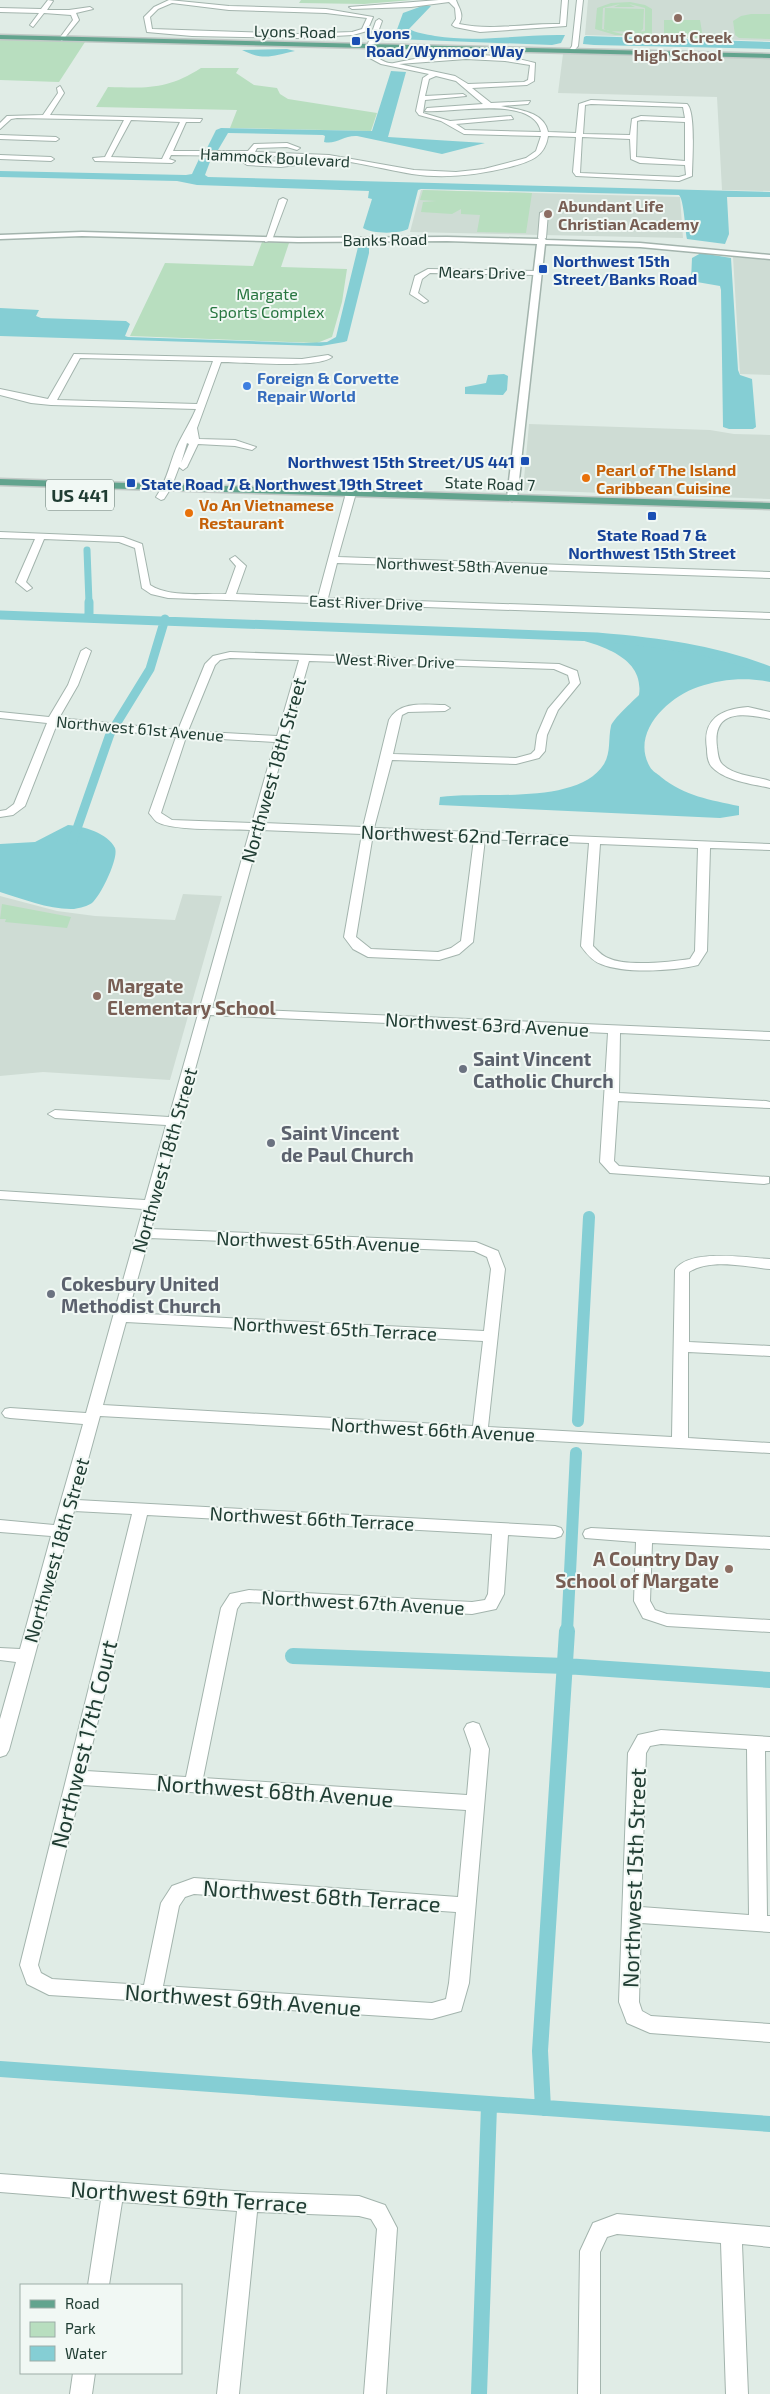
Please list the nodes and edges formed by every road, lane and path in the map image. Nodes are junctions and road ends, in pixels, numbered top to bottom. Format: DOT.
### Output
graph roads {
  1 [pos="214,0"];
  2 [pos="438,0"];
  3 [pos="451,0"];
  4 [pos="565,0"];
  5 [pos="580,0"];
  6 [pos="50,1"];
  7 [pos="173,1"];
  8 [pos="233,1"];
  9 [pos="334,5"];
  10 [pos="343,5"];
  11 [pos="271,6"];
  12 [pos="378,6"];
  13 [pos="90,8"];
  14 [pos="389,8"];
  15 [pos="0,10"];
  16 [pos="42,11"];
  17 [pos="69,12"];
  18 [pos="379,20"];
  19 [pos="33,25"];
  20 [pos="0,36"];
  21 [pos="60,37"];
  22 [pos="381,44"];
  23 [pos="371,45"];
  24 [pos="573,50"];
  25 [pos="770,55"];
  26 [pos="392,65"];
  27 [pos="437,73"];
  28 [pos="468,86"];
  29 [pos="60,88"];
  30 [pos="464,96"];
  31 [pos="422,98"];
  32 [pos="528,102"];
  33 [pos="491,106"];
  34 [pos="419,111"];
  35 [pos="45,117"];
  36 [pos="69,117"];
  37 [pos="511,118"];
  38 [pos="128,119"];
  39 [pos="200,120"];
  40 [pos="689,120"];
  41 [pos="183,121"];
  42 [pos="450,123"];
  43 [pos="65,124"];
  44 [pos="0,127"];
  45 [pos="60,132"];
  46 [pos="544,135"];
  47 [pos="579,136"];
  48 [pos="0,137"];
  49 [pos="633,137"];
  50 [pos="297,148"];
  51 [pos="50,151"];
  52 [pos="169,153"];
  53 [pos="250,154"];
  54 [pos="0,158"];
  55 [pos="95,159"];
  56 [pos="107,159"];
  57 [pos="164,160"];
  58 [pos="172,162"];
  59 [pos="690,163"];
  60 [pos="294,164"];
  61 [pos="283,200"];
  62 [pos="544,213"];
  63 [pos="0,233"];
  64 [pos="0,237"];
  65 [pos="269,238"];
  66 [pos="542,240"];
  67 [pos="770,253"];
  68 [pos="770,257"];
  69 [pos="537,273"];
  70 [pos="424,301"];
  71 [pos="328,357"];
  72 [pos="218,359"];
  73 [pos="0,392"];
  74 [pos="51,402"];
  75 [pos="200,407"];
  76 [pos="194,428"];
  77 [pos="184,441"];
  78 [pos="195,441"];
  79 [pos="252,447"];
  80 [pos="0,482"];
  81 [pos="28,483"];
  82 [pos="0,488"];
  83 [pos="0,493"];
  84 [pos="169,493"];
  85 [pos="350,498"];
  86 [pos="512,498"];
  87 [pos="560,500"];
  88 [pos="770,506"];
  89 [pos="479,507"];
  90 [pos="532,509"];
  91 [pos="770,512"];
  92 [pos="685,514"];
  93 [pos="770,517"];
  94 [pos="0,534"];
  95 [pos="41,536"];
  96 [pos="235,560"];
  97 [pos="333,560"];
  98 [pos="770,575"];
  99 [pos="28,588"];
  100 [pos="230,597"];
  101 [pos="322,600"];
  102 [pos="770,616"];
  103 [pos="86,651"];
  104 [pos="305,657"];
  105 [pos="217,658"];
  106 [pos="573,673"];
  107 [pos="445,708"];
  108 [pos="0,715"];
  109 [pos="770,716"];
  110 [pos="53,720"];
  111 [pos="182,734"];
  112 [pos="280,739"];
  113 [pos="387,757"];
  114 [pos="770,785"];
  115 [pos="4,813"];
  116 [pos="257,827"];
  117 [pos="368,831"];
  118 [pos="480,836"];
  119 [pos="595,840"];
  120 [pos="704,844"];
  121 [pos="770,847"];
  122 [pos="205,1012"];
  123 [pos="614,1030"];
  124 [pos="770,1036"];
  125 [pos="612,1098"];
  126 [pos="766,1105"];
  127 [pos="56,1114"];
  128 [pos="175,1121"];
  129 [pos="764,1180"];
  130 [pos="0,1195"];
  131 [pos="150,1205"];
  132 [pos="143,1233"];
  133 [pos="770,1264"];
  134 [pos="120,1317"];
  135 [pos="490,1336"];
  136 [pos="681,1347"];
  137 [pos="770,1351"];
  138 [pos="10,1413"];
  139 [pos="94,1415"];
  140 [pos="480,1432"];
  141 [pos="680,1443"];
  142 [pos="770,1448"];
  143 [pos="69,1505"];
  144 [pos="141,1509"];
  145 [pos="0,1526"];
  146 [pos="500,1528"];
  147 [pos="61,1531"];
  148 [pos="555,1532"];
  149 [pos="591,1534"];
  150 [pos="644,1537"];
  151 [pos="770,1543"];
  152 [pos="770,1626"];
  153 [pos="0,1654"];
  154 [pos="26,1656"];
  155 [pos="473,1729"];
  156 [pos="763,1744"];
  157 [pos="0,1750"];
  158 [pos="75,1778"];
  159 [pos="193,1784"];
  160 [pos="475,1803"];
  161 [pos="467,1905"];
  162 [pos="632,1914"];
  163 [pos="764,1923"];
  164 [pos="34,1978"];
  165 [pos="152,1992"];
  166 [pos="770,2033"];
  167 [pos="0,2183"];
  168 [pos="113,2192"];
  169 [pos="248,2202"];
  170 [pos="731,2234"];
  171 [pos="770,2237"];
  172 [pos="98,2284"];
  173 [pos="84,2374"];
  174 [pos="80,2394"];
  175 [pos="228,2394"];
  176 [pos="376,2394"];
  177 [pos="589,2394"];
  178 [pos="737,2394"];
  1 -- 11 [label="street"];
  2 -- 14 [label="street"];
  3 -- 4 [label="street"];
  3 -- 14 [label="street"];
  5 -- 24 [label="street"];
  6 -- 16 [label="street"];
  7 -- 11 [label="street"];
  7 -- 11 [label="street"];
  8 -- 11 [label="street"];
  9 -- 11 [label="street"];
  10 -- 12 [label="street"];
  11 -- 12 [label="street"];
  12 -- 14 [label="street"];
  12 -- 18 [label="street"];
  13 -- 17 [label="street"];
  15 -- 16 [label="street"];
  16 -- 17 [label="street"];
  16 -- 19 [label="street"];
  17 -- 21 [label="street"];
  18 -- 23 [label="street"];
  20 -- 21 [label="main road, Lyons Road"];
  21 -- 23 [label="main road, Lyons Road"];
  22 -- 23 [label="main road, Lyons Road"];
  22 -- 24 [label="main road, Lyons Road"];
  22 -- 26 [label="street"];
  23 -- 26 [label="street"];
  24 -- 25 [label="main road, Lyons Road"];
  26 -- 27 [label="street"];
  26 -- 28 [label="street"];
  27 -- 28 [label="street"];
  27 -- 31 [label="street"];
  28 -- 33 [label="street"];
  29 -- 35 [label="street"];
  30 -- 31 [label="street"];
  31 -- 34 [label="street"];
  32 -- 33 [label="street"];
  33 -- 34 [label="street"];
  33 -- 46 [label="street"];
  34 -- 42 [label="street"];
  35 -- 36 [label="street"];
  35 -- 44 [label="street"];
  36 -- 38 [label="street"];
  36 -- 43 [label="street"];
  37 -- 42 [label="street"];
  38 -- 41 [label="street"];
  38 -- 56 [label="street"];
  39 -- 41 [label="street"];
  40 -- 47 [label="street"];
  40 -- 49 [label="street"];
  40 -- 59 [label="street"];
  41 -- 52 [label="street"];
  42 -- 46 [label="street"];
  45 -- 51 [label="street"];
  46 -- 47 [label="street"];
  46 -- 53 [label="street, Hammock Boulevard"];
  47 -- 49 [label="street"];
  47 -- 59 [label="street"];
  48 -- 51 [label="street"];
  49 -- 59 [label="street"];
  50 -- 53 [label="street"];
  51 -- 54 [label="street"];
  52 -- 53 [label="street, Hammock Boulevard"];
  52 -- 57 [label="street"];
  53 -- 60 [label="street"];
  55 -- 56 [label="street"];
  56 -- 57 [label="street"];
  57 -- 58 [label="street"];
  61 -- 65 [label="street"];
  62 -- 66 [label="street"];
  63 -- 65 [label="street, Banks Road"];
  64 -- 65 [label="street, Banks Road"];
  65 -- 66 [label="street, Banks Road"];
  66 -- 67 [label="street, Banks Road"];
  66 -- 68 [label="street, Banks Road"];
  66 -- 69 [label="street"];
  69 -- 70 [label="street, Mears Drive"];
  69 -- 86 [label="street"];
  71 -- 72 [label="street"];
  72 -- 74 [label="street"];
  72 -- 75 [label="street"];
  73 -- 74 [label="street"];
  74 -- 75 [label="street"];
  75 -- 76 [label="street"];
  76 -- 77 [label="street"];
  76 -- 78 [label="street"];
  77 -- 78 [label="street"];
  77 -- 84 [label="street"];
  78 -- 79 [label="street"];
  78 -- 84 [label="street"];
  80 -- 81 [label="main road, State Road 7 / US 441"];
  81 -- 82 [label="main road"];
  81 -- 84 [label="main road, State Road 7 / US 441"];
  83 -- 84 [label="main road, State Road 7 / US 441"];
  84 -- 85 [label="main road, State Road 7 / US 441"];
  85 -- 86 [label="main road, State Road 7 / US 441"];
  85 -- 89 [label="main road, State Road 7 / US 441"];
  85 -- 97 [label="street"];
  86 -- 87 [label="main road, State Road 7 / US 441"];
  86 -- 89 [label="main road"];
  87 -- 88 [label="main road, State Road 7 / US 441"];
  87 -- 90 [label="main road"];
  89 -- 90 [label="main road, State Road 7 / US 441"];
  90 -- 92 [label="main road, State Road 7 / US 441"];
  91 -- 92 [label="main road"];
  92 -- 93 [label="main road, State Road 7 / US 441"];
  94 -- 95 [label="street, East River Drive"];
  95 -- 99 [label="street"];
  95 -- 100 [label="street, East River Drive"];
  96 -- 100 [label="street"];
  97 -- 98 [label="street, Northwest 58th Avenue"];
  97 -- 101 [label="street"];
  100 -- 101 [label="street, East River Drive"];
  101 -- 102 [label="street, East River Drive"];
  103 -- 110 [label="street"];
  104 -- 105 [label="street, West River Drive"];
  104 -- 106 [label="street, West River Drive"];
  104 -- 112 [label="street, Northwest 18th Street"];
  105 -- 111 [label="street"];
  106 -- 113 [label="street"];
  107 -- 113 [label="street"];
  108 -- 110 [label="street, Northwest 61st Avenue"];
  109 -- 114 [label="street"];
  110 -- 111 [label="street, Northwest 61st Avenue"];
  110 -- 115 [label="street"];
  111 -- 112 [label="street, Northwest 61st Avenue"];
  111 -- 116 [label="street, Northwest 62nd Terrace"];
  112 -- 116 [label="street, Northwest 18th Street"];
  113 -- 117 [label="street"];
  116 -- 117 [label="street, Northwest 62nd Terrace"];
  116 -- 122 [label="street, Northwest 18th Street"];
  117 -- 118 [label="street, Northwest 62nd Terrace"];
  117 -- 118 [label="street"];
  118 -- 119 [label="street, Northwest 62nd Terrace"];
  119 -- 120 [label="street, Northwest 62nd Terrace"];
  119 -- 120 [label="street"];
  120 -- 121 [label="street, Northwest 62nd Terrace"];
  122 -- 123 [label="street, Northwest 63rd Avenue"];
  122 -- 128 [label="street, Northwest 18th Street"];
  123 -- 124 [label="street, Northwest 63rd Avenue"];
  123 -- 125 [label="street"];
  125 -- 126 [label="street"];
  125 -- 129 [label="street"];
  127 -- 128 [label="street"];
  128 -- 131 [label="street, Northwest 18th Street"];
  130 -- 131 [label="street"];
  131 -- 132 [label="street, Northwest 18th Street"];
  132 -- 134 [label="street, Northwest 18th Street"];
  132 -- 135 [label="street, Northwest 65th Avenue"];
  133 -- 136 [label="street"];
  134 -- 135 [label="street, Northwest 65th Terrace"];
  134 -- 139 [label="street, Northwest 18th Street"];
  135 -- 140 [label="street"];
  136 -- 137 [label="street"];
  136 -- 141 [label="street"];
  138 -- 139 [label="street, Northwest 66th Avenue"];
  139 -- 140 [label="street, Northwest 66th Avenue"];
  139 -- 143 [label="street, Northwest 18th Street"];
  140 -- 141 [label="street, Northwest 66th Avenue"];
  141 -- 142 [label="street, Northwest 66th Avenue"];
  143 -- 144 [label="street, Northwest 66th Terrace"];
  143 -- 147 [label="street, Northwest 18th Street"];
  144 -- 146 [label="street, Northwest 66th Terrace"];
  144 -- 158 [label="street, Northwest 17th Court"];
  145 -- 147 [label="street"];
  146 -- 148 [label="street, Northwest 66th Terrace"];
  146 -- 159 [label="street, Northwest 67th Avenue"];
  147 -- 154 [label="street, Northwest 18th Street"];
  149 -- 150 [label="street"];
  150 -- 151 [label="street"];
  150 -- 152 [label="street"];
  153 -- 154 [label="street"];
  154 -- 157 [label="street, Northwest 18th Street"];
  155 -- 160 [label="street"];
  156 -- 162 [label="street, Northwest 15th Street"];
  156 -- 163 [label="street"];
  158 -- 159 [label="street, Northwest 68th Avenue"];
  158 -- 164 [label="street, Northwest 17th Court"];
  159 -- 160 [label="street, Northwest 68th Avenue"];
  160 -- 161 [label="street"];
  161 -- 165 [label="street, Northwest 68th Terrace"];
  161 -- 165 [label="street, Northwest 69th Avenue"];
  162 -- 163 [label="street"];
  162 -- 166 [label="street, Northwest 15th Street"];
  164 -- 165 [label="street, Northwest 69th Avenue"];
  167 -- 168 [label="street, Northwest 69th Terrace"];
  168 -- 169 [label="street, Northwest 69th Terrace"];
  168 -- 172 [label="street"];
  169 -- 175 [label="street"];
  169 -- 176 [label="street, Northwest 69th Terrace"];
  170 -- 171 [label="street"];
  170 -- 177 [label="street"];
  170 -- 178 [label="street"];
  173 -- 174 [label="street"];
}
